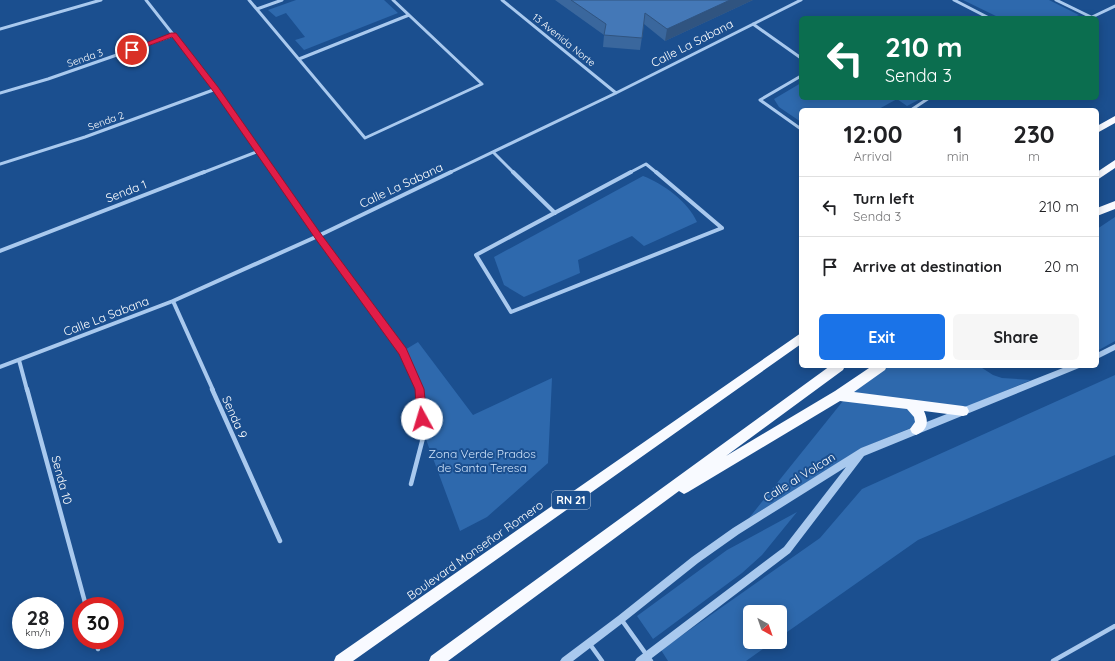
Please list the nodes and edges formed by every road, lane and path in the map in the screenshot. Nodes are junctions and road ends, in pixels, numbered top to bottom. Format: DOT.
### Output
graph roads {
  1 [pos="101,0"];
  2 [pos="146,0"];
  3 [pos="249,0"];
  4 [pos="282,0"];
  5 [pos="393,0"];
  6 [pos="502,0"];
  7 [pos="801,0"];
  8 [pos="954,0"];
  9 [pos="1056,0"];
  10 [pos="1115,6"];
  11 [pos="257,9"];
  12 [pos="409,15"];
  13 [pos="985,16"];
  14 [pos="1086,16"];
  15 [pos="1094,16"];
  16 [pos="753,24"];
  17 [pos="0,29"];
  18 [pos="174,35"];
  19 [pos="799,57"];
  20 [pos="299,59"];
  21 [pos="799,77"];
  22 [pos="216,89"];
  23 [pos="0,93"];
  24 [pos="616,93"];
  25 [pos="926,100"];
  26 [pos="914,108"];
  27 [pos="1115,117"];
  28 [pos="799,128"];
  29 [pos="1100,128"];
  30 [pos="259,151"];
  31 [pos="493,152"];
  32 [pos="1115,163"];
  33 [pos="0,164"];
  34 [pos="1099,175"];
  35 [pos="1115,205"];
  36 [pos="1099,211"];
  37 [pos="554,213"];
  38 [pos="318,236"];
  39 [pos="0,251"];
  40 [pos="173,300"];
  41 [pos="799,339"];
  42 [pos="1115,347"];
  43 [pos="1099,355"];
  44 [pos="19,360"];
  45 [pos="0,367"];
  46 [pos="836,368"];
  47 [pos="878,368"];
  48 [pos="1071,368"];
  49 [pos="839,395"];
  50 [pos="910,404"];
  51 [pos="963,411"];
  52 [pos="916,429"];
  53 [pos="864,451"];
  54 [pos="410,484"];
  55 [pos="626,523"];
  56 [pos="280,541"];
  57 [pos="84,597"];
  58 [pos="621,619"];
  59 [pos="1115,626"];
  60 [pos="589,643"];
  61 [pos="646,659"];
  62 [pos="341,661"];
  63 [pos="436,661"];
  64 [pos="565,661"];
  65 [pos="602,661"];
  66 [pos="1053,661"];
  1 -- 17 [label="street"];
  2 -- 18 [label="street"];
  3 -- 11 [label="street"];
  4 -- 11 [label="street"];
  5 -- 12 [label="street"];
  6 -- 24 [label="street, 13 Avenida Norte"];
  7 -- 16 [label="street, Calle La Sabana"];
  8 -- 13 [label="street"];
  9 -- 14 [label="street"];
  10 -- 15 [label="street"];
  11 -- 20 [label="street"];
  12 -- 20 [label="street"];
  12 -- 20 [label="street"];
  16 -- 19 [label="street"];
  16 -- 24 [label="street, Calle La Sabana"];
  18 -- 22 [label="street"];
  18 -- 23 [label="street, Senda 3"];
  21 -- 28 [label="street"];
  22 -- 30 [label="street"];
  22 -- 33 [label="street, Senda 2"];
  24 -- 31 [label="street, Calle La Sabana"];
  25 -- 26 [label="street"];
  27 -- 29 [label="highway"];
  30 -- 38 [label="street"];
  30 -- 39 [label="street, Senda 1"];
  31 -- 37 [label="street"];
  31 -- 38 [label="street, Calle La Sabana"];
  32 -- 34 [label="highway"];
  35 -- 36 [label="highway"];
  37 -- 37 [label="street"];
  38 -- 40 [label="street, Calle La Sabana"];
  38 -- 54 [label="street"];
  40 -- 44 [label="street, Calle La Sabana"];
  40 -- 56 [label="street, Senda 9"];
  41 -- 62 [label="highway, Boulevard Monseñor Romero / RN 21"];
  42 -- 43 [label="street"];
  44 -- 45 [label="street, Calle La Sabana"];
  44 -- 57 [label="street, Senda 10"];
  46 -- 55 [label="highway"];
  47 -- 49 [label="highway"];
  48 -- 51 [label="street, Calle al Volcan"];
  49 -- 50 [label="highway"];
  49 -- 55 [label="highway"];
  50 -- 51 [label="highway"];
  50 -- 52 [label="highway"];
  51 -- 52 [label="street, Calle al Volcan"];
  52 -- 53 [label="street, Calle al Volcan"];
  53 -- 58 [label="street, Calle al Volcan"];
  53 -- 61 [label="street"];
  55 -- 63 [label="highway"];
  58 -- 60 [label="street, Calle al Volcan"];
  58 -- 61 [label="street"];
  59 -- 66 [label="street"];
  60 -- 64 [label="street, Calle al Volcan"];
  60 -- 65 [label="street"];
}
